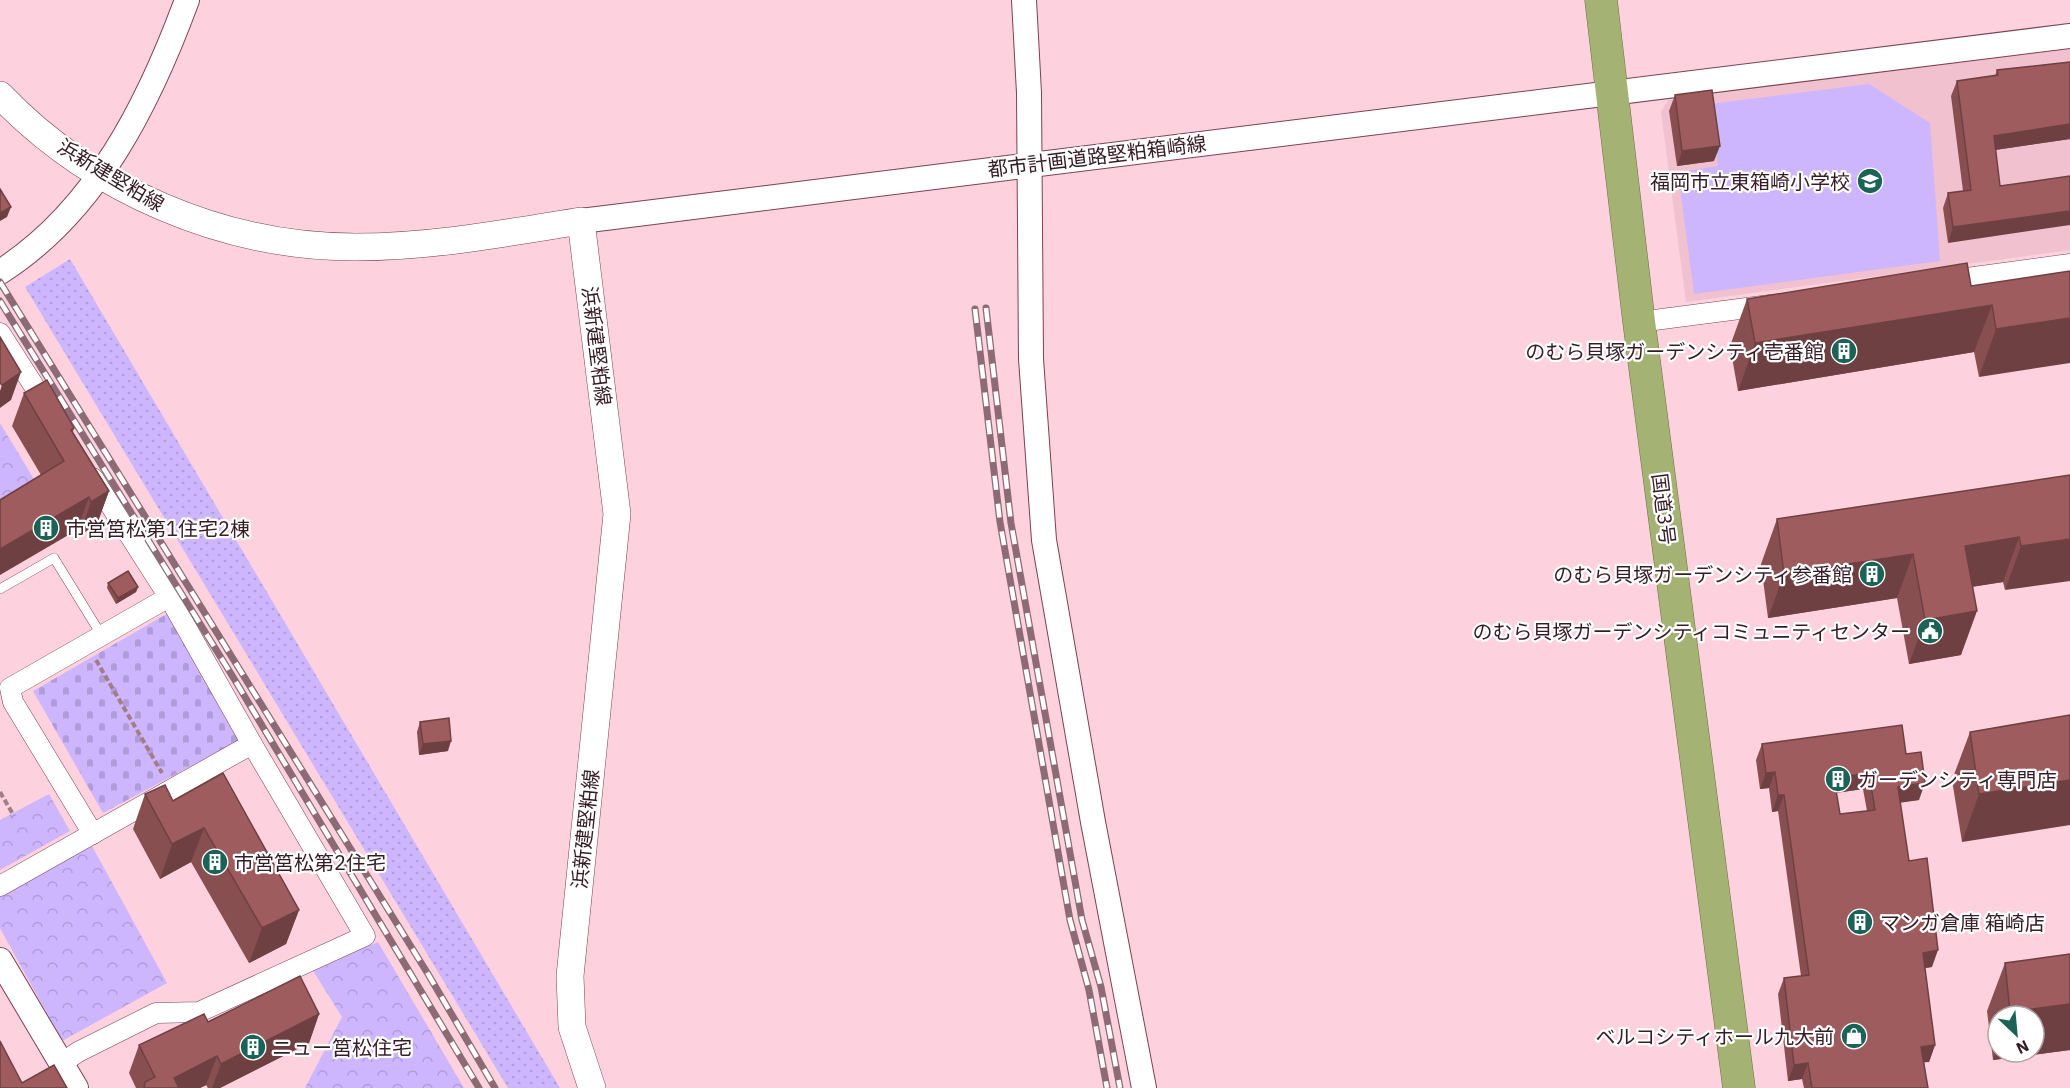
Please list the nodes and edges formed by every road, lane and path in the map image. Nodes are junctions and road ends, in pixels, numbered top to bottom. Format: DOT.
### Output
graph roads {
  1 [pos="187,0"];
  2 [pos="1024,0"];
  3 [pos="1602,0"];
  4 [pos="2070,36"];
  5 [pos="1612,92"];
  6 [pos="0,95"];
  7 [pos="1029,165"];
  8 [pos="100,174"];
  9 [pos="581,221"];
  10 [pos="2070,264"];
  11 [pos="0,272"];
  12 [pos="1930,283"];
  13 [pos="1791,302"];
  14 [pos="1639,322"];
  15 [pos="0,333"];
  16 [pos="56,421"];
  17 [pos="82,460"];
  18 [pos="0,589"];
  19 [pos="169,597"];
  20 [pos="94,640"];
  21 [pos="252,744"];
  22 [pos="171,789"];
  23 [pos="0,792"];
  24 [pos="14,816"];
  25 [pos="93,834"];
  26 [pos="0,886"];
  27 [pos="0,960"];
  28 [pos="62,1064"];
  29 [pos="76,1088"];
  30 [pos="592,1088"];
  31 [pos="1143,1088"];
  32 [pos="1739,1088"];
  1 -- 8 [label="street"];
  2 -- 7 [label="street"];
  3 -- 5 [label="highway, 国道3号"];
  4 -- 5 [label="street, 都市計画道路堅粕箱崎線"];
  5 -- 7 [label="street, 都市計画道路堅粕箱崎線"];
  5 -- 14 [label="highway, 国道3号"];
  6 -- 8 [label="main road, 浜新建堅粕線"];
  7 -- 9 [label="street, 都市計画道路堅粕箱崎線"];
  7 -- 31 [label="street"];
  8 -- 9 [label="main road, 浜新建堅粕線"];
  8 -- 11 [label="street"];
  9 -- 30 [label="main road, 浜新建堅粕線"];
  10 -- 12 [label="street"];
  13 -- 14 [label="street"];
  14 -- 32 [label="highway, 国道3号"];
  15 -- 16 [label="street"];
  17 -- 19 [label="street"];
  18 -- 20 [label="lane"];
  19 -- 20 [label="street"];
  19 -- 21 [label="street"];
  20 -- 22 [label="path"];
  20 -- 25 [label="street"];
  21 -- 22 [label="street"];
  21 -- 28 [label="street"];
  22 -- 25 [label="street"];
  23 -- 24 [label="path"];
  25 -- 26 [label="street"];
  27 -- 28 [label="street"];
  28 -- 29 [label="street"];
}
